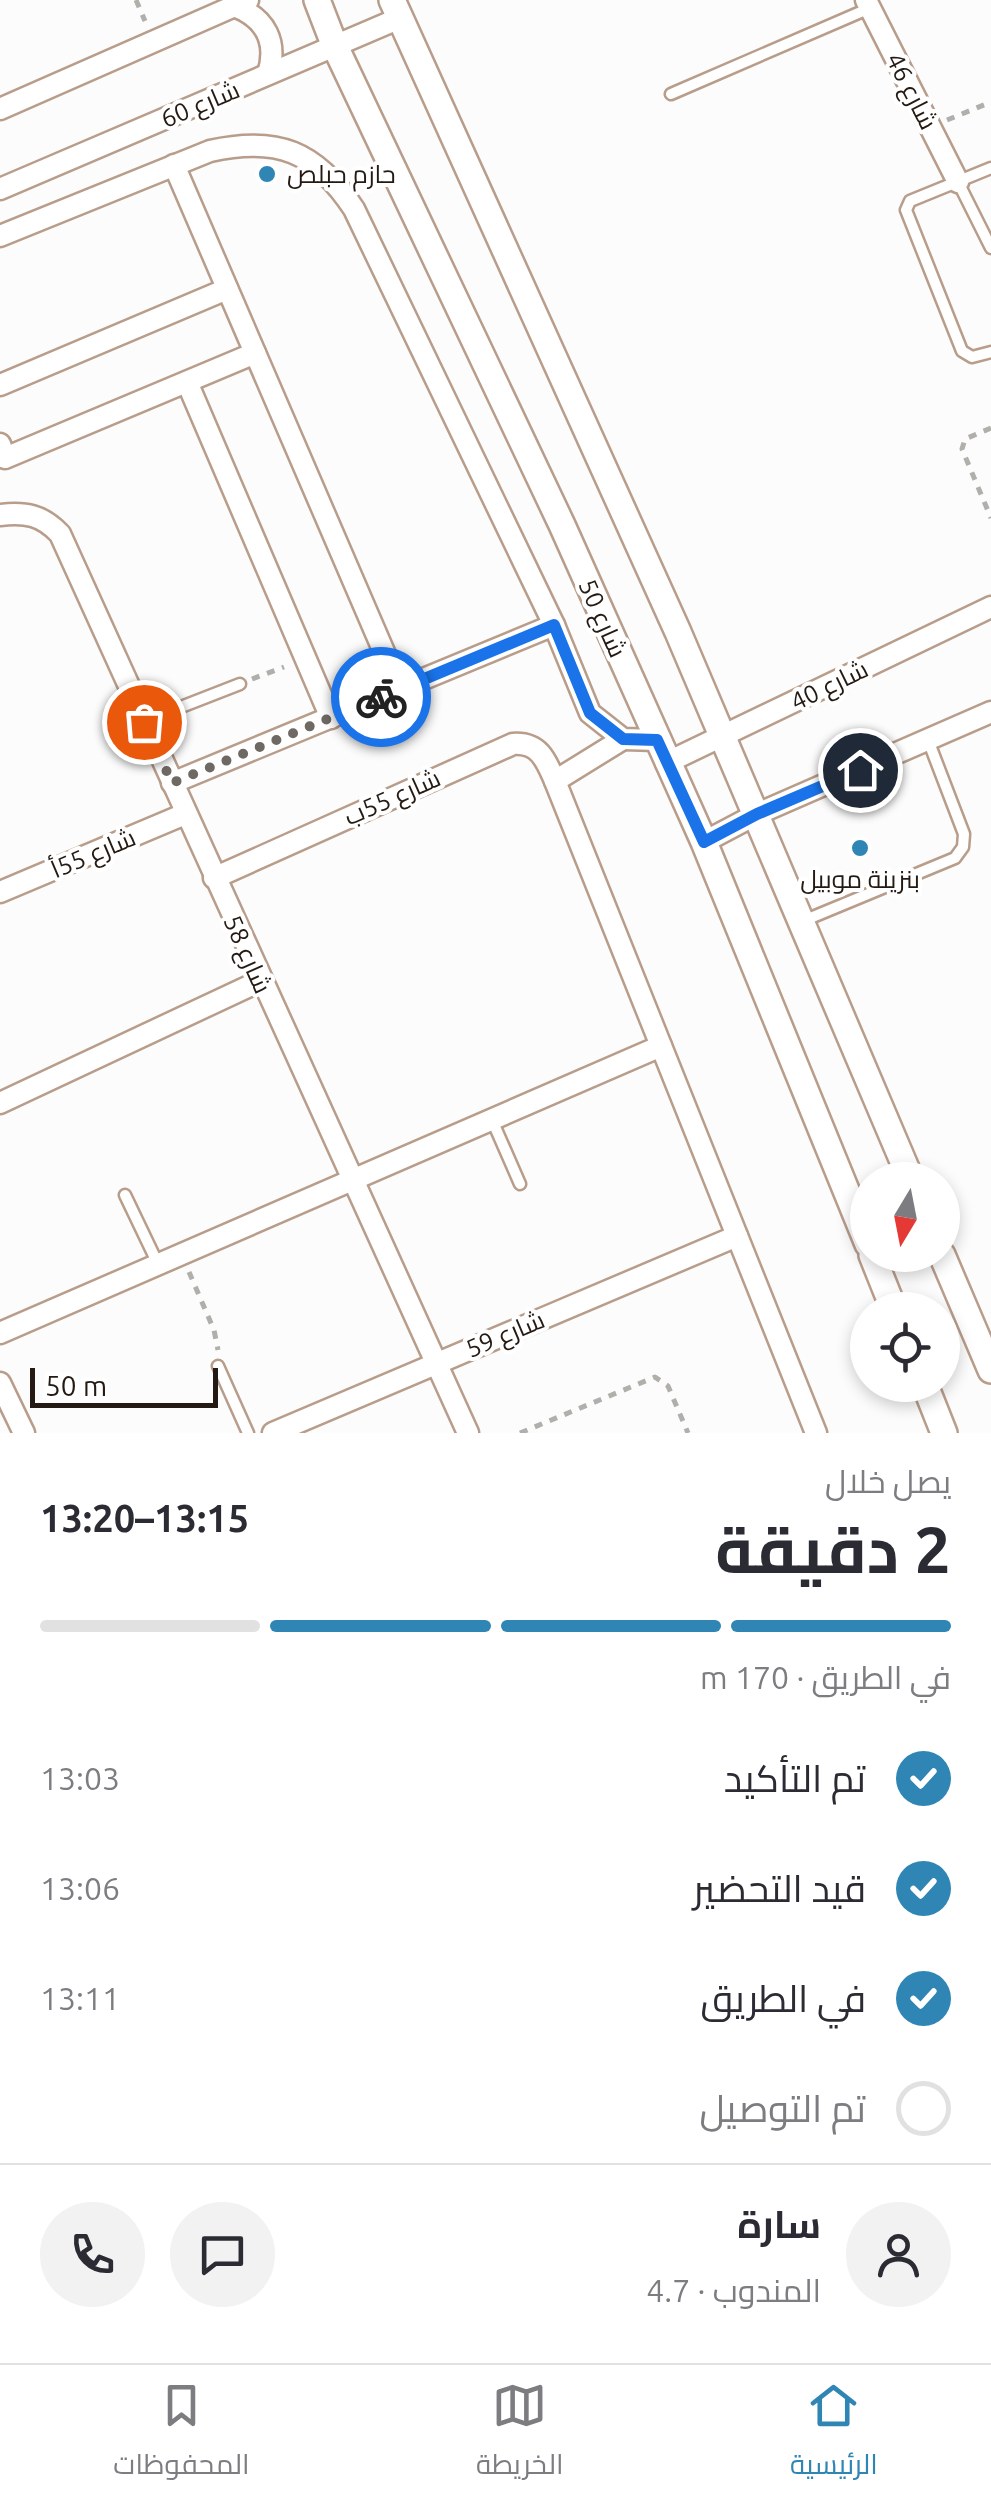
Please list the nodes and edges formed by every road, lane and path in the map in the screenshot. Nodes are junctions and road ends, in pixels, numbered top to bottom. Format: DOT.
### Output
graph roads {
  1 [pos="318,0"];
  2 [pos="241,3"];
  3 [pos="868,4"];
  4 [pos="396,9"];
  5 [pos="334,44"];
  6 [pos="268,74"];
  7 [pos="671,94"];
  8 [pos="991,102"];
  9 [pos="0,109"];
  10 [pos="930,127"];
  11 [pos="174,166"];
  12 [pos="991,168"];
  13 [pos="958,182"];
  14 [pos="0,189"];
  15 [pos="0,236"];
  16 [pos="991,248"];
  17 [pos="228,289"];
  18 [pos="991,352"];
  19 [pos="255,353"];
  20 [pos="187,382"];
  21 [pos="0,385"];
  22 [pos="991,428"];
  23 [pos="0,444"];
  24 [pos="0,514"];
  25 [pos="991,518"];
  26 [pos="991,607"];
  27 [pos="554,625"];
  28 [pos="306,659"];
  29 [pos="240,684"];
  30 [pos="400,690"];
  31 [pos="991,712"];
  32 [pos="331,718"];
  33 [pos="144,722"];
  34 [pos="721,736"];
  35 [pos="623,739"];
  36 [pos="928,740"];
  37 [pos="661,751"];
  38 [pos="555,781"];
  39 [pos="172,783"];
  40 [pos="185,814"];
  41 [pos="757,814"];
  42 [pos="704,842"];
  43 [pos="214,878"];
  44 [pos="0,892"];
  45 [pos="802,921"];
  46 [pos="260,982"];
  47 [pos="661,1046"];
  48 [pos="0,1103"];
  49 [pos="492,1120"];
  50 [pos="903,1162"];
  51 [pos="352,1183"];
  52 [pos="520,1184"];
  53 [pos="125,1195"];
  54 [pos="850,1200"];
  55 [pos="737,1236"];
  56 [pos="182,1255"];
  57 [pos="158,1265"];
  58 [pos="949,1272"];
  59 [pos="0,1333"];
  60 [pos="437,1362"];
  61 [pos="218,1366"];
  62 [pos="991,1370"];
  63 [pos="0,1383"];
  64 [pos="932,1402"];
  65 [pos="24,1433"];
  66 [pos="248,1433"];
  67 [pos="272,1433"];
  68 [pos="468,1433"];
  69 [pos="520,1433"];
  70 [pos="688,1433"];
  71 [pos="816,1433"];
  72 [pos="944,1433"];
  1 -- 5 [label="street, شارع 50"];
  2 -- 6 [label="street"];
  2 -- 9 [label="street"];
  3 -- 7 [label="lane"];
  3 -- 10 [label="street, شارع 46"];
  4 -- 5 [label="street, شارع 60"];
  4 -- 34 [label="street"];
  5 -- 6 [label="street, شارع 60"];
  5 -- 37 [label="street, شارع 50"];
  6 -- 14 [label="street, شارع 60"];
  8 -- 10 [label="path"];
  10 -- 13 [label="street, شارع 46"];
  11 -- 15 [label="street"];
  11 -- 17 [label="street"];
  11 -- 27 [label="street"];
  12 -- 13 [label="lane"];
  13 -- 16 [label="lane"];
  13 -- 18 [label="lane"];
  17 -- 19 [label="street"];
  17 -- 21 [label="street"];
  19 -- 20 [label="street"];
  19 -- 30 [label="street"];
  20 -- 23 [label="street"];
  20 -- 28 [label="street"];
  22 -- 25 [label="path"];
  24 -- 33 [label="street, شارع 58"];
  26 -- 34 [label="street, شارع 40"];
  27 -- 30 [label="street"];
  27 -- 35 [label="street"];
  28 -- 29 [label="path"];
  28 -- 32 [label="street"];
  29 -- 33 [label="lane"];
  30 -- 32 [label="street"];
  31 -- 36 [label="street"];
  32 -- 39 [label="street"];
  33 -- 39 [label="street, شارع 58"];
  34 -- 37 [label="street, شارع 40"];
  34 -- 41 [label="street"];
  35 -- 37 [label="street"];
  35 -- 38 [label="street"];
  36 -- 41 [label="street"];
  36 -- 45 [label="lane"];
  37 -- 42 [label="street, شارع 50"];
  38 -- 43 [label="street, شارع 55ب"];
  38 -- 47 [label="street, شارع 55ب"];
  39 -- 40 [label="street, شارع 58"];
  40 -- 43 [label="street, شارع 58"];
  40 -- 44 [label="street, شارع 55أ"];
  41 -- 42 [label="street"];
  41 -- 45 [label="street"];
  42 -- 54 [label="street, شارع 50"];
  43 -- 46 [label="street, شارع 58"];
  45 -- 50 [label="street"];
  46 -- 48 [label="street"];
  46 -- 51 [label="street, شارع 58"];
  47 -- 49 [label="street"];
  47 -- 55 [label="street, شارع 55ب"];
  49 -- 51 [label="street"];
  49 -- 52 [label="lane"];
  51 -- 56 [label="street"];
  51 -- 60 [label="street, شارع 58"];
  53 -- 57 [label="lane"];
  55 -- 60 [label="street, شارع 59"];
  55 -- 71 [label="street, شارع 55ب"];
  56 -- 57 [label="street"];
  56 -- 61 [label="path"];
  57 -- 59 [label="street"];
  58 -- 62 [label="street"];
  60 -- 67 [label="street, شارع 59"];
  60 -- 68 [label="street, شارع 58"];
  61 -- 66 [label="lane"];
  63 -- 65 [label="street"];
  64 -- 72 [label="street"];
  69 -- 70 [label="path"];
}
